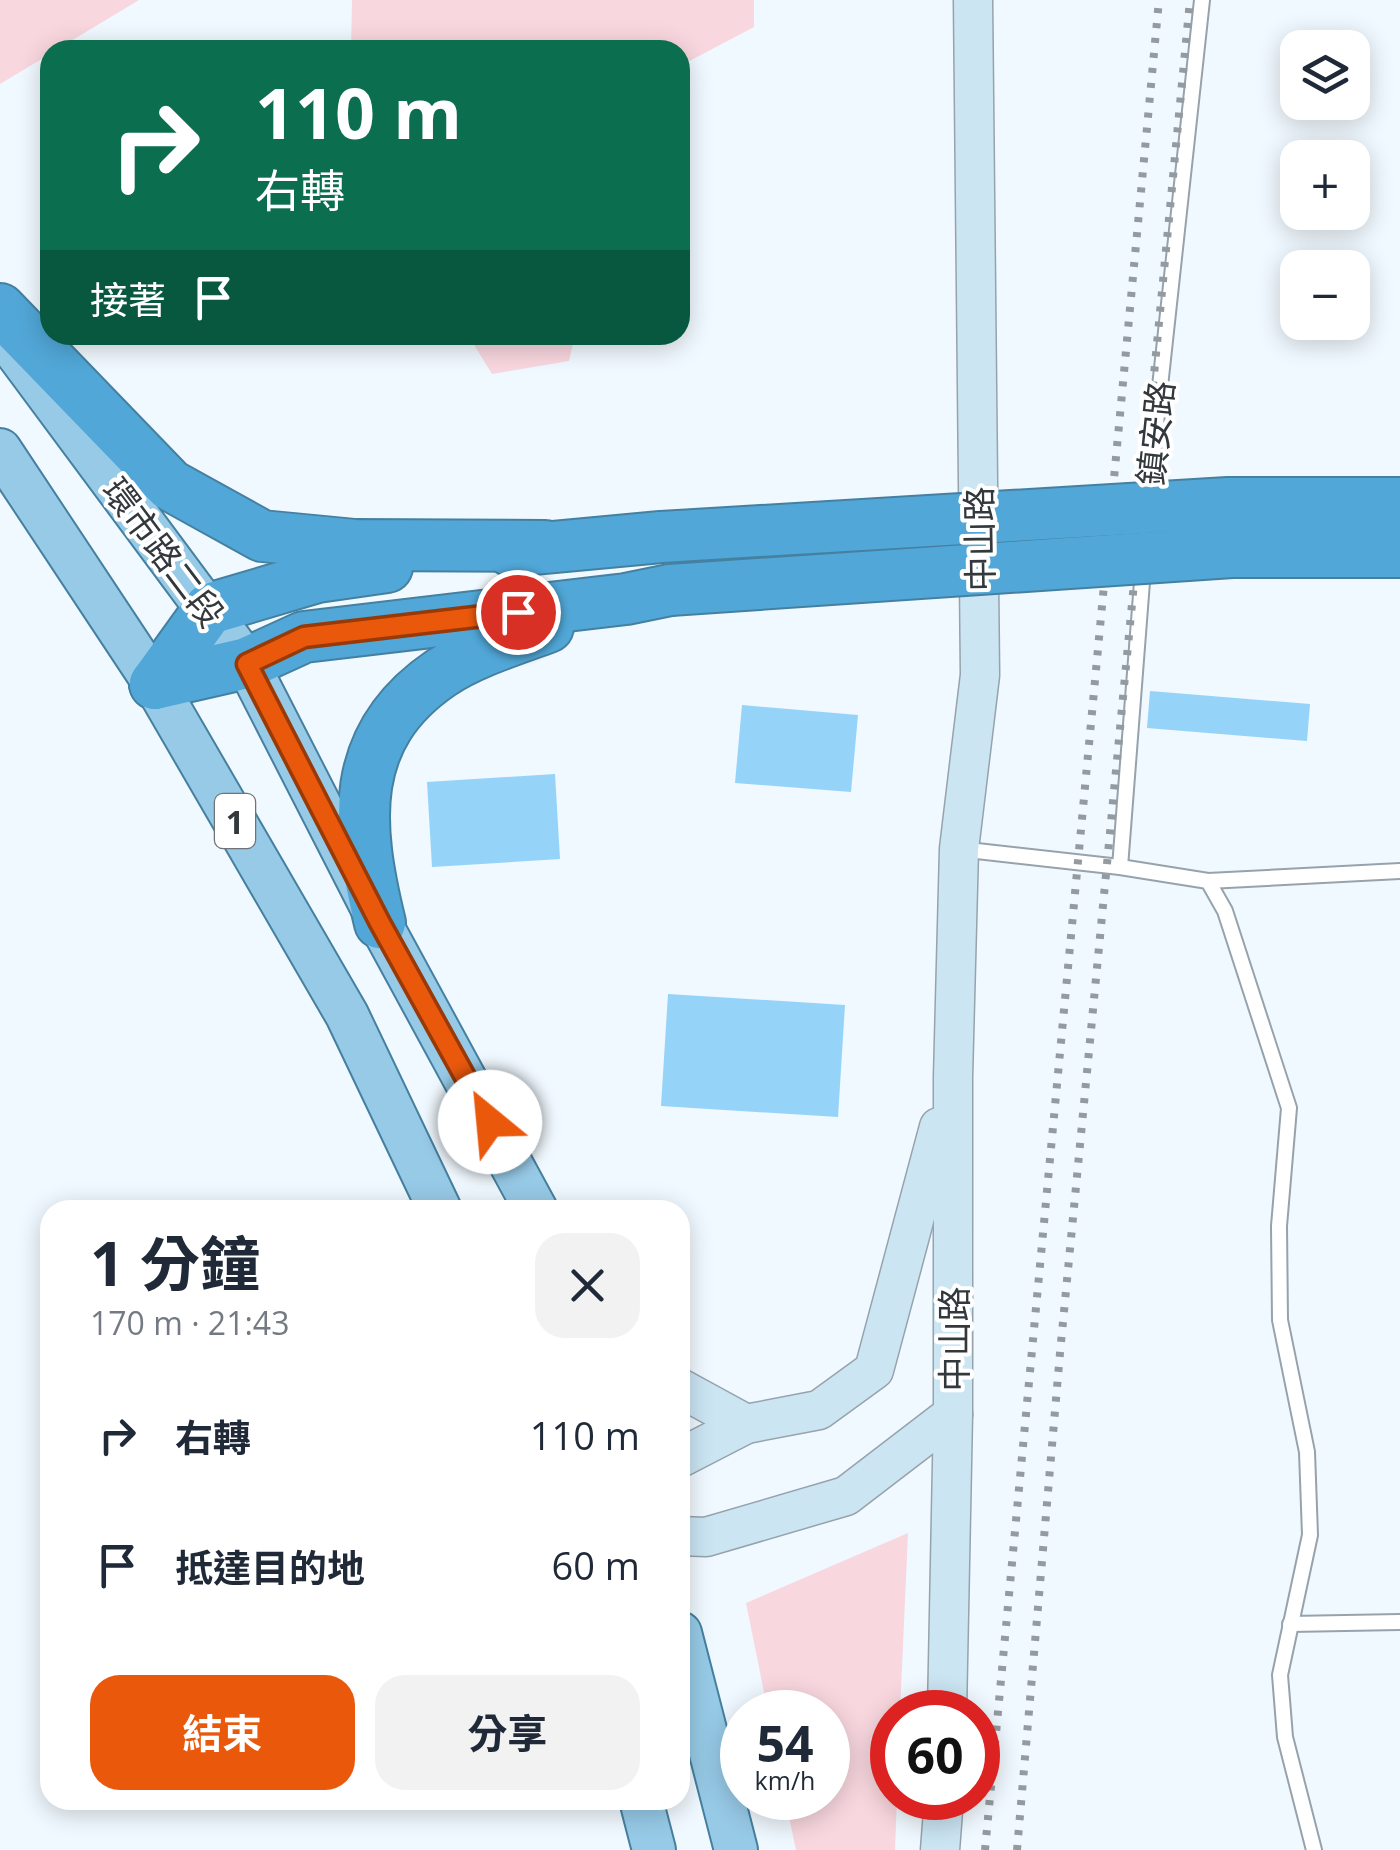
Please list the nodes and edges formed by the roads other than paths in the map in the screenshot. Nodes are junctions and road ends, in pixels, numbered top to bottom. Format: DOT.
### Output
graph roads {
  1 [pos="974,0"];
  2 [pos="1202,0"];
  3 [pos="0,309"];
  4 [pos="0,329"];
  5 [pos="0,450"];
  6 [pos="1400,503"];
  7 [pos="1146,528"];
  8 [pos="545,546"];
  9 [pos="1144,548"];
  10 [pos="1400,552"];
  11 [pos="648,594"];
  12 [pos="209,610"];
  13 [pos="247,664"];
  14 [pos="155,684"];
  15 [pos="958,849"];
  16 [pos="1120,867"];
  17 [pos="1400,872"];
  18 [pos="1208,880"];
  19 [pos="380,923"];
  20 [pos="953,1077"];
  21 [pos="435,1200"];
  22 [pos="531,1200"];
  23 [pos="690,1393"];
  24 [pos="953,1414"];
  25 [pos="746,1424"];
  26 [pos="690,1453"];
  27 [pos="690,1536"];
  28 [pos="1400,1622"];
  29 [pos="1290,1624"];
  30 [pos="690,1672"];
  31 [pos="947,1690"];
  32 [pos="644,1810"];
  33 [pos="942,1820"];
  34 [pos="654,1850"];
  35 [pos="736,1850"];
  36 [pos="940,1850"];
  37 [pos="1314,1850"];
  1 -- 15 [label="street, 中山路"];
  2 -- 7 [label="lane, 鎮安路"];
  3 -- 8 [label="highway"];
  4 -- 12 [label="main road, 環市路二段 / 1"];
  5 -- 14 [label="main road, 1"];
  6 -- 8 [label="highway, bridge"];
  8 -- 12 [label="highway"];
  9 -- 16 [label="lane"];
  10 -- 11 [label="highway, bridge"];
  11 -- 13 [label="highway"];
  11 -- 19 [label="highway"];
  12 -- 13 [label="main road, 環市路二段 / 1"];
  12 -- 14 [label="highway"];
  13 -- 14 [label="highway"];
  13 -- 19 [label="main road, 環市路二段 / 1"];
  14 -- 21 [label="main road, 1"];
  15 -- 16 [label="lane"];
  15 -- 20 [label="street, 中山路"];
  16 -- 18 [label="lane"];
  17 -- 18 [label="lane"];
  18 -- 29 [label="lane"];
  19 -- 22 [label="main road, 環市路二段 / 1"];
  20 -- 24 [label="street, 中山路"];
  20 -- 25 [label="street, 中山路"];
  23 -- 25 [label="street"];
  24 -- 27 [label="street, 中山路"];
  24 -- 31 [label="street"];
  25 -- 26 [label="street, 中山路"];
  28 -- 29 [label="lane"];
  29 -- 37 [label="lane"];
  30 -- 35 [label="main road"];
  32 -- 34 [label="main road"];
  33 -- 36 [label="street"];
}
